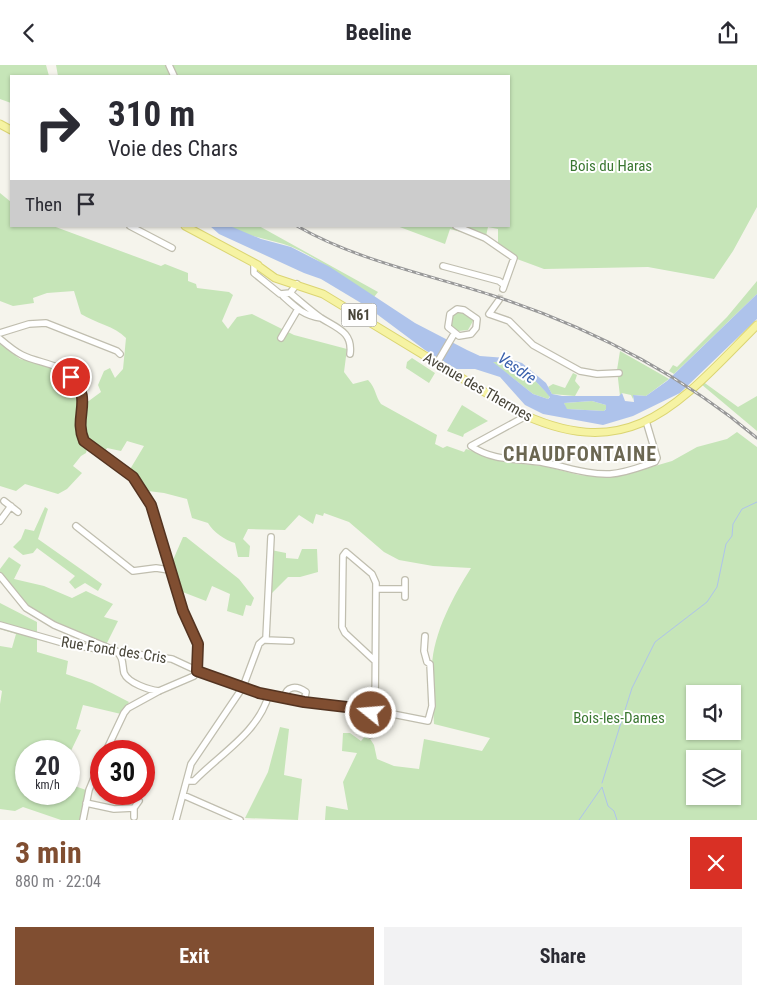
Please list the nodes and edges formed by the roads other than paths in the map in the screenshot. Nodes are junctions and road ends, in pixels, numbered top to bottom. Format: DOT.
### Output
graph roads {
  1 [pos="132,227"];
  2 [pos="186,227"];
  3 [pos="458,227"];
  4 [pos="172,249"];
  5 [pos="254,263"];
  6 [pos="443,266"];
  7 [pos="296,284"];
  8 [pos="290,293"];
  9 [pos="283,296"];
  10 [pos="499,299"];
  11 [pos="298,309"];
  12 [pos="490,314"];
  13 [pos="321,318"];
  14 [pos="477,319"];
  15 [pos="757,325"];
  16 [pos="0,333"];
  17 [pos="454,334"];
  18 [pos="281,338"];
  19 [pos="0,339"];
  20 [pos="350,354"];
  21 [pos="120,355"];
  22 [pos="438,361"];
  23 [pos="619,373"];
  24 [pos="526,416"];
  25 [pos="646,421"];
  26 [pos="4,501"];
  27 [pos="11,507"];
  28 [pos="18,512"];
  29 [pos="0,521"];
  30 [pos="76,526"];
  31 [pos="270,537"];
  32 [pos="169,570"];
  33 [pos="0,575"];
  34 [pos="405,580"];
  35 [pos="376,589"];
  36 [pos="404,589"];
  37 [pos="405,597"];
  38 [pos="0,625"];
  39 [pos="425,636"];
  40 [pos="265,640"];
  41 [pos="290,641"];
  42 [pos="116,651"];
  43 [pos="132,653"];
  44 [pos="374,660"];
  45 [pos="123,661"];
  46 [pos="197,671"];
  47 [pos="243,687"];
  48 [pos="148,689"];
  49 [pos="159,691"];
  50 [pos="269,695"];
  51 [pos="151,697"];
  52 [pos="284,698"];
  53 [pos="304,702"];
  54 [pos="373,711"];
  55 [pos="370,735"];
  56 [pos="111,740"];
  57 [pos="186,781"];
  58 [pos="90,788"];
  59 [pos="183,795"];
  60 [pos="86,803"];
  61 [pos="136,805"];
  62 [pos="134,808"];
  63 [pos="134,817"];
  64 [pos="84,820"];
  65 [pos="176,820"];
  66 [pos="240,820"];
  1 -- 4 [label="street"];
  2 -- 5 [label="main road, Avenue des Thermes / N61"];
  3 -- 6 [label="street"];
  5 -- 7 [label="main road, Avenue des Thermes / N61"];
  5 -- 9 [label="street"];
  7 -- 8 [label="street"];
  7 -- 22 [label="main road, Avenue des Thermes / N61"];
  8 -- 9 [label="street"];
  8 -- 13 [label="street"];
  9 -- 11 [label="street"];
  10 -- 12 [label="street"];
  11 -- 13 [label="street"];
  11 -- 18 [label="street"];
  12 -- 14 [label="street"];
  12 -- 23 [label="street"];
  13 -- 20 [label="street"];
  14 -- 17 [label="street"];
  14 -- 17 [label="street"];
  15 -- 25 [label="main road, Avenue des Thermes / N61"];
  16 -- 21 [label="street"];
  17 -- 22 [label="street"];
  19 -- 32 [label="street"];
  22 -- 24 [label="main road, Avenue des Thermes / N61"];
  24 -- 25 [label="main road, Avenue des Thermes / N61"];
  24 -- 25 [label="street"];
  26 -- 27 [label="street"];
  27 -- 28 [label="street"];
  27 -- 29 [label="street"];
  30 -- 32 [label="street"];
  31 -- 40 [label="street"];
  32 -- 46 [label="street"];
  33 -- 42 [label="street"];
  34 -- 36 [label="street"];
  35 -- 36 [label="street"];
  35 -- 44 [label="street"];
  35 -- 44 [label="street"];
  36 -- 37 [label="street"];
  38 -- 42 [label="street, Rue Fond des Cris"];
  39 -- 54 [label="street, Rue Fond des Cris"];
  40 -- 41 [label="street"];
  40 -- 47 [label="street"];
  42 -- 43 [label="street, Rue Fond des Cris"];
  42 -- 45 [label="street"];
  43 -- 45 [label="street"];
  43 -- 46 [label="street, Rue Fond des Cris"];
  44 -- 54 [label="street"];
  45 -- 48 [label="street"];
  46 -- 47 [label="street, Rue Fond des Cris"];
  46 -- 49 [label="street"];
  47 -- 50 [label="street, Rue Fond des Cris"];
  47 -- 57 [label="street"];
  48 -- 49 [label="street"];
  48 -- 51 [label="street"];
  49 -- 51 [label="street"];
  50 -- 52 [label="street, Rue Fond des Cris"];
  50 -- 57 [label="street"];
  51 -- 56 [label="street"];
  52 -- 53 [label="street, Rue Fond des Cris"];
  52 -- 53 [label="street"];
  53 -- 54 [label="street, Rue Fond des Cris"];
  54 -- 55 [label="street"];
  57 -- 59 [label="street"];
  58 -- 60 [label="street"];
  59 -- 65 [label="street"];
  59 -- 66 [label="street"];
  60 -- 62 [label="street"];
  60 -- 64 [label="street"];
  61 -- 62 [label="street"];
  62 -- 63 [label="street"];
}
